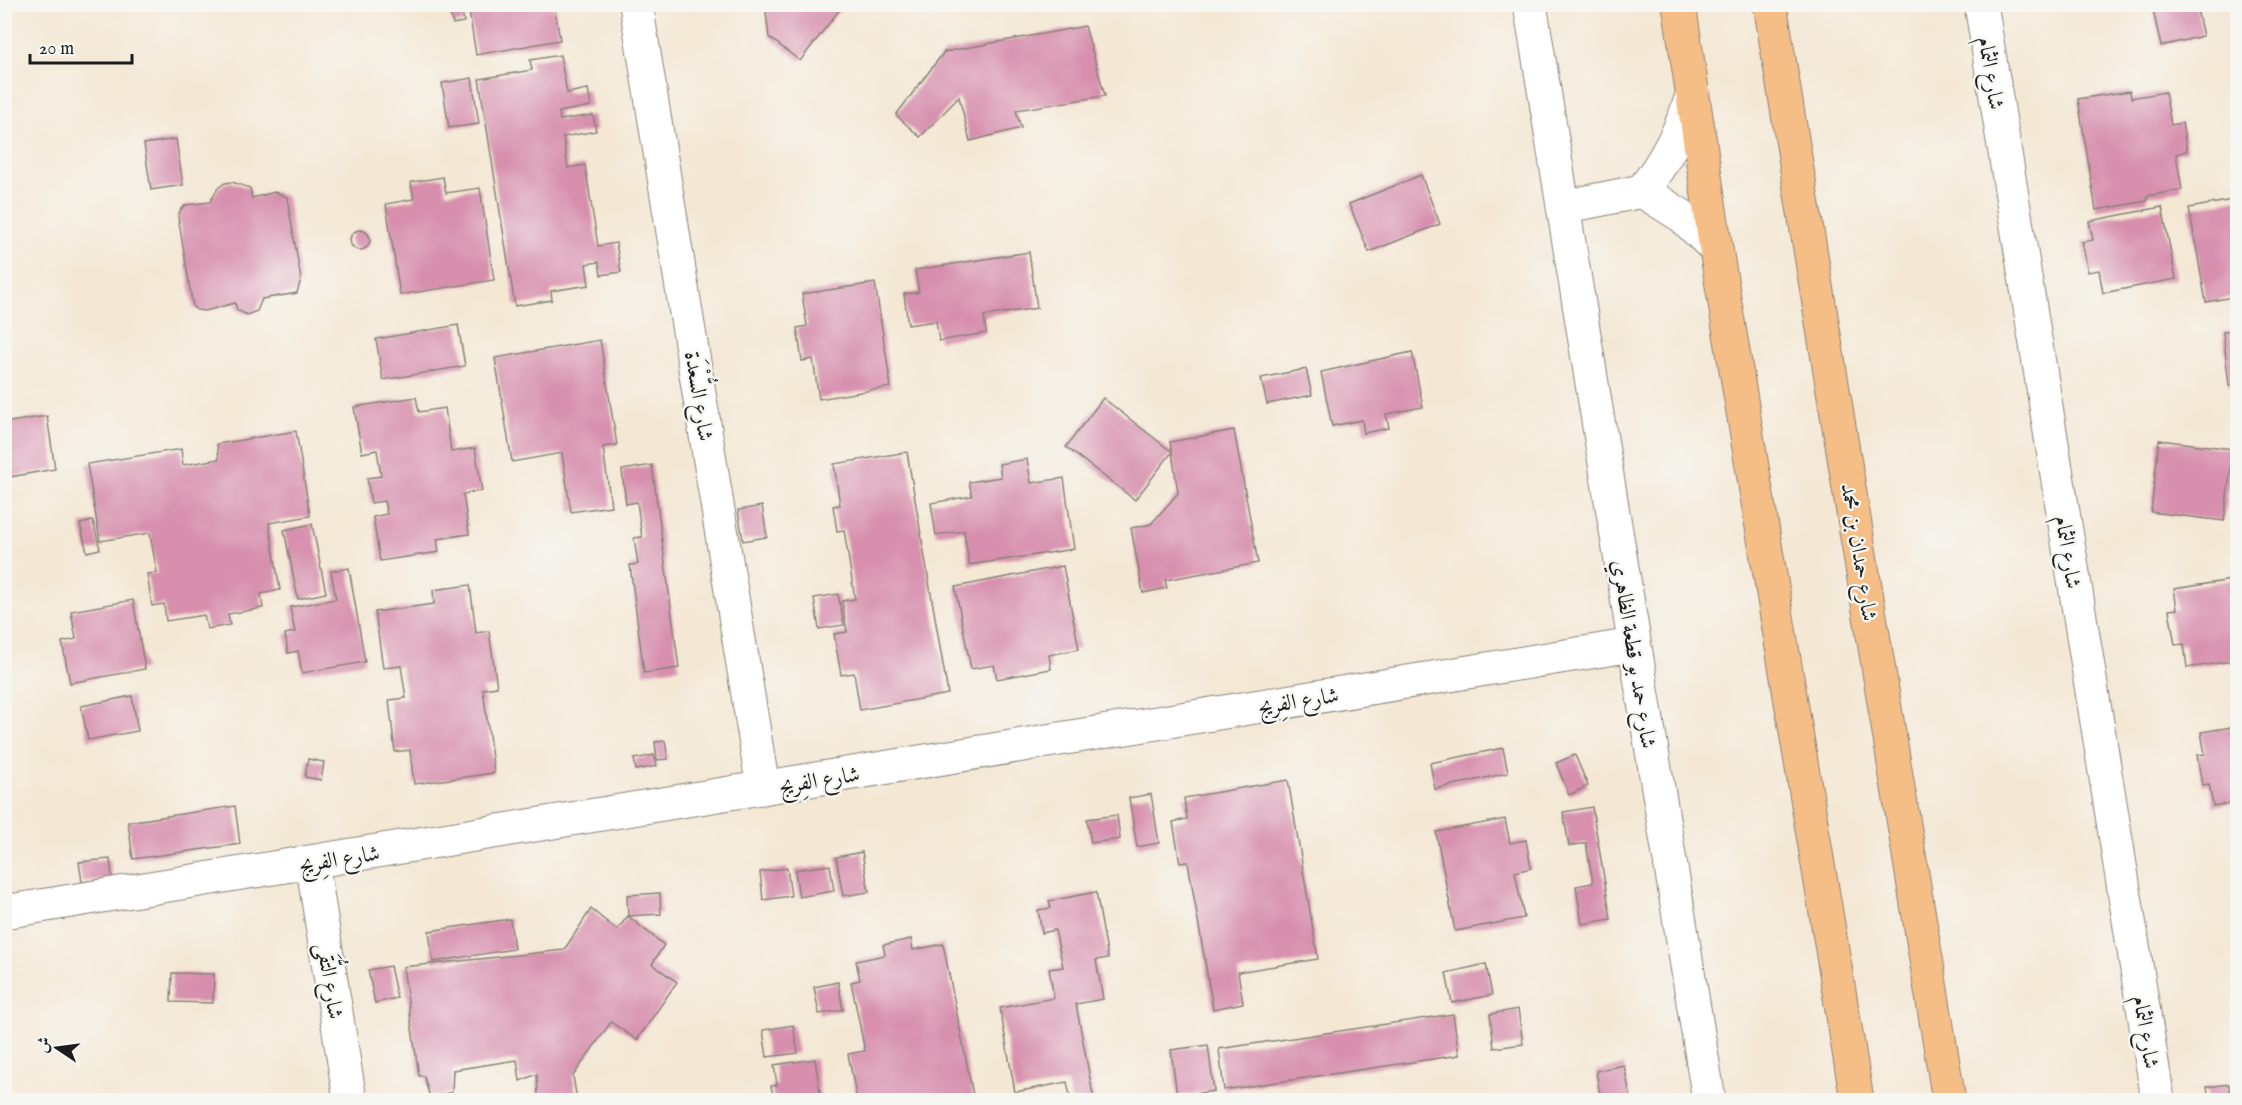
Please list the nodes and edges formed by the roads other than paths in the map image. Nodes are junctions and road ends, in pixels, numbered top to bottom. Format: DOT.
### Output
graph roads {
  1 [pos="636,4"];
  2 [pos="1530,4"];
  3 [pos="1679,4"];
  4 [pos="1770,4"];
  5 [pos="1981,4"];
  6 [pos="1693,92"];
  7 [pos="1642,191"];
  8 [pos="1563,207"];
  9 [pos="1716,249"];
  10 [pos="1633,645"];
  11 [pos="763,788"];
  12 [pos="312,862"];
  13 [pos="4,912"];
  14 [pos="350,1101"];
  15 [pos="1708,1101"];
  16 [pos="1857,1101"];
  17 [pos="1949,1101"];
  18 [pos="2158,1101"];
  1 -- 11 [label="street, شارع السُّعْدَة"];
  2 -- 8 [label="street, شارع حمد بو قطعة الظاهري"];
  3 -- 6 [label="main road"];
  4 -- 17 [label="main road, شارع حمدان بن محمد"];
  5 -- 18 [label="street, شارع الثمام"];
  6 -- 7 [label="street"];
  6 -- 9 [label="main road"];
  7 -- 8 [label="street"];
  7 -- 9 [label="street"];
  8 -- 10 [label="street, شارع حمد بو قطعة الظاهري"];
  9 -- 16 [label="main road"];
  10 -- 11 [label="street, شارع الفِريج"];
  10 -- 15 [label="street, شارع حمد بو قطعة الظاهري"];
  11 -- 12 [label="street, شارع الفِريج"];
  12 -- 13 [label="street, شارع الفِريج"];
  12 -- 14 [label="street, شارع التُّقَى"];
}
